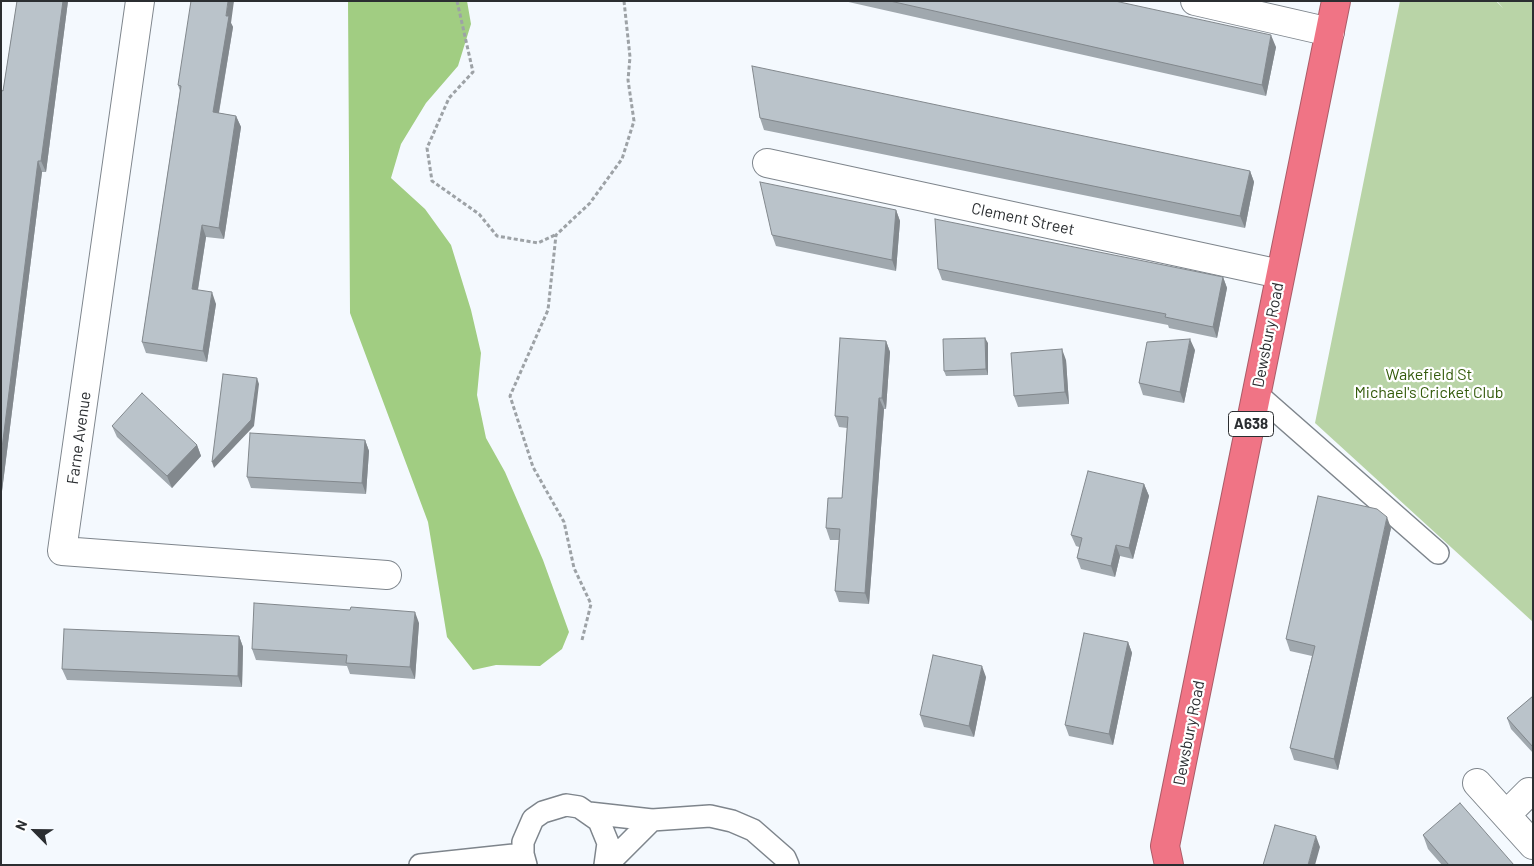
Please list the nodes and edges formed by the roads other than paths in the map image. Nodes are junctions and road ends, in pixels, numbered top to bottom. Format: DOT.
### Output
graph roads {
  1 [pos="140,1"];
  2 [pos="1195,1"];
  3 [pos="1336,1"];
  4 [pos="1330,32"];
  5 [pos="766,164"];
  6 [pos="1280,274"];
  7 [pos="1257,394"];
  8 [pos="1438,553"];
  9 [pos="387,575"];
  10 [pos="1477,783"];
  11 [pos="1529,792"];
  12 [pos="589,813"];
  13 [pos="1506,815"];
  14 [pos="652,820"];
  15 [pos="1533,845"];
  16 [pos="524,859"];
  17 [pos="1161,859"];
  18 [pos="792,862"];
  19 [pos="420,865"];
  20 [pos="606,865"];
  1 -- 9 [label="street, Farne Avenue"];
  2 -- 4 [label="street"];
  3 -- 4 [label="highway, Dewsbury Road / A638"];
  4 -- 6 [label="highway, Dewsbury Road / A638"];
  5 -- 6 [label="street, Clement Street"];
  6 -- 7 [label="highway, Dewsbury Road / A638"];
  7 -- 8 [label="lane"];
  7 -- 17 [label="highway, Dewsbury Road / A638"];
  10 -- 13 [label="street"];
  11 -- 13 [label="street"];
  12 -- 14 [label="lane"];
  12 -- 16 [label="lane"];
  12 -- 20 [label="lane"];
  13 -- 15 [label="street"];
  14 -- 18 [label="lane"];
  14 -- 20 [label="lane"];
  16 -- 19 [label="lane"];
}
